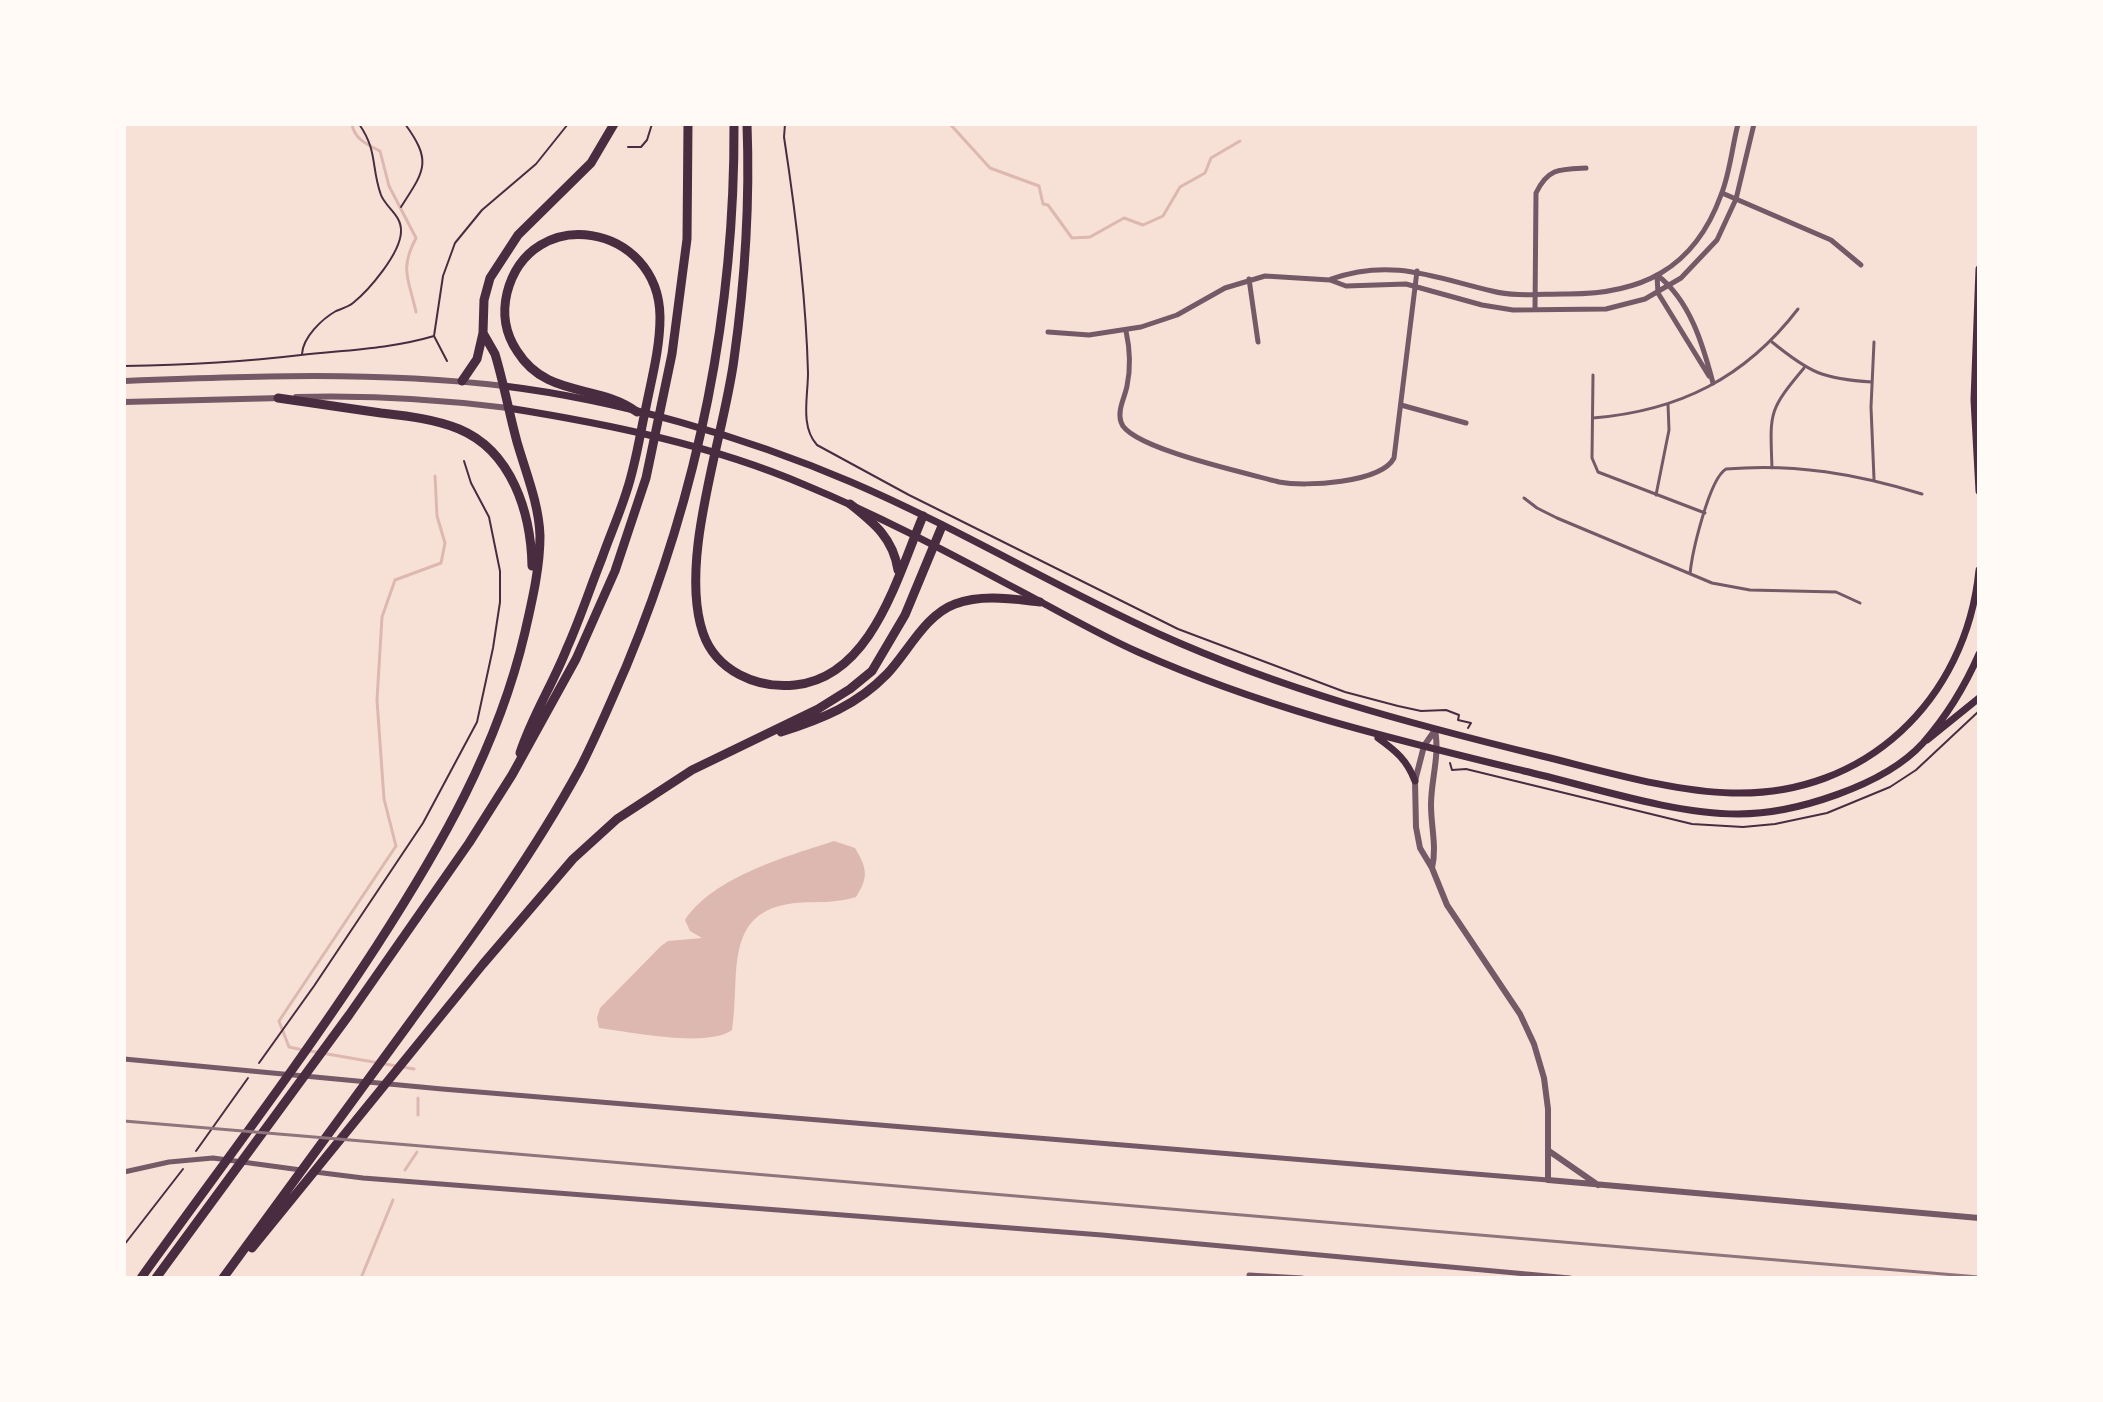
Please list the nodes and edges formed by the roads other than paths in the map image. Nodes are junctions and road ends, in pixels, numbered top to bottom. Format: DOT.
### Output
graph roads {
  1 [pos="614,124"];
  2 [pos="688,124"];
  3 [pos="734,124"];
  4 [pos="747,124"];
  5 [pos="1738,124"];
  6 [pos="1754,124"];
  7 [pos="1586,168"];
  8 [pos="1722,193"];
  9 [pos="1736,199"];
  10 [pos="1861,265"];
  11 [pos="1979,269"];
  12 [pos="1417,271"];
  13 [pos="1657,275"];
  14 [pos="1249,279"];
  15 [pos="1330,280"];
  16 [pos="1415,285"];
  17 [pos="1670,285"];
  18 [pos="1658,293"];
  19 [pos="1535,294"];
  20 [pos="1798,309"];
  21 [pos="1535,310"];
  22 [pos="1126,331"];
  23 [pos="1048,332"];
  24 [pos="483,333"];
  25 [pos="1258,342"];
  26 [pos="1772,342"];
  27 [pos="1874,342"];
  28 [pos="1804,368"];
  29 [pos="1593,375"];
  30 [pos="124,381"];
  31 [pos="462,381"];
  32 [pos="1872,382"];
  33 [pos="1713,383"];
  34 [pos="504,386"];
  35 [pos="278,398"];
  36 [pos="604,401"];
  37 [pos="124,402"];
  38 [pos="1668,404"];
  39 [pos="1401,405"];
  40 [pos="508,408"];
  41 [pos="637,412"];
  42 [pos="1593,418"];
  43 [pos="1466,423"];
  44 [pos="1772,468"];
  45 [pos="1874,479"];
  46 [pos="1979,491"];
  47 [pos="1922,494"];
  48 [pos="1656,496"];
  49 [pos="1524,498"];
  50 [pos="850,504"];
  51 [pos="1705,513"];
  52 [pos="923,516"];
  53 [pos="942,526"];
  54 [pos="915,536"];
  55 [pos="934,546"];
  56 [pos="1979,570"];
  57 [pos="898,573"];
  58 [pos="1690,574"];
  59 [pos="533,595"];
  60 [pos="1040,602"];
  61 [pos="1860,603"];
  62 [pos="1979,654"];
  63 [pos="1979,698"];
  64 [pos="1435,730"];
  65 [pos="1373,735"];
  66 [pos="747,742"];
  67 [pos="1922,744"];
  68 [pos="1424,746"];
  69 [pos="1439,750"];
  70 [pos="512,775"];
  71 [pos="1415,781"];
  72 [pos="1432,868"];
  73 [pos="124,1059"];
  74 [pos="1549,1151"];
  75 [pos="124,1172"];
  76 [pos="1548,1180"];
  77 [pos="1599,1186"];
  78 [pos="278,1211"];
  79 [pos="1979,1218"];
  80 [pos="1249,1275"];
  81 [pos="141,1278"];
  82 [pos="156,1278"];
  83 [pos="224,1278"];
  84 [pos="1302,1278"];
  85 [pos="1570,1278"];
  1 -- 24 [label="highway"];
  2 -- 70 [label="highway"];
  3 -- 78 [label="highway"];
  4 -- 57 [label="highway"];
  5 -- 8 [label="street"];
  6 -- 9 [label="street"];
  7 -- 19 [label="street"];
  8 -- 9 [label="street"];
  8 -- 13 [label="street"];
  9 -- 10 [label="street"];
  9 -- 17 [label="street"];
  11 -- 46 [label="main road"];
  12 -- 15 [label="street"];
  12 -- 16 [label="street"];
  12 -- 19 [label="street"];
  13 -- 17 [label="street"];
  13 -- 18 [label="street"];
  13 -- 19 [label="street"];
  14 -- 15 [label="street"];
  14 -- 22 [label="street"];
  14 -- 25 [label="street"];
  15 -- 16 [label="street"];
  16 -- 21 [label="street"];
  16 -- 39 [label="street"];
  17 -- 18 [label="street"];
  17 -- 33 [label="street"];
  18 -- 21 [label="street"];
  18 -- 33 [label="street"];
  19 -- 21 [label="street"];
  20 -- 26 [label="lane"];
  22 -- 23 [label="street"];
  22 -- 39 [label="street"];
  24 -- 31 [label="highway"];
  24 -- 34 [label="highway"];
  26 -- 28 [label="lane"];
  26 -- 33 [label="lane"];
  27 -- 32 [label="lane"];
  28 -- 32 [label="lane"];
  28 -- 44 [label="lane"];
  29 -- 42 [label="lane"];
  30 -- 31 [label="street"];
  31 -- 34 [label="street"];
  32 -- 45 [label="lane"];
  33 -- 38 [label="lane"];
  34 -- 36 [label="main road"];
  34 -- 40 [label="highway"];
  35 -- 37 [label="street"];
  35 -- 40 [label="street"];
  35 -- 59 [label="highway"];
  36 -- 41 [label="highway"];
  36 -- 70 [label="highway"];
  38 -- 42 [label="lane"];
  38 -- 48 [label="lane"];
  39 -- 43 [label="street"];
  40 -- 50 [label="main road"];
  40 -- 59 [label="highway"];
  41 -- 52 [label="main road"];
  42 -- 48 [label="lane"];
  44 -- 45 [label="lane"];
  44 -- 51 [label="lane"];
  45 -- 47 [label="lane"];
  48 -- 51 [label="lane"];
  49 -- 58 [label="lane"];
  50 -- 54 [label="main road"];
  50 -- 57 [label="highway"];
  51 -- 58 [label="lane"];
  52 -- 53 [label="main road"];
  52 -- 54 [label="highway"];
  53 -- 55 [label="highway"];
  53 -- 64 [label="main road"];
  54 -- 55 [label="main road"];
  54 -- 57 [label="highway"];
  55 -- 60 [label="main road"];
  55 -- 66 [label="highway"];
  56 -- 64 [label="main road"];
  58 -- 61 [label="lane"];
  59 -- 81 [label="highway"];
  60 -- 65 [label="main road"];
  60 -- 66 [label="highway"];
  62 -- 67 [label="main road"];
  63 -- 67 [label="main road"];
  64 -- 68 [label="street"];
  64 -- 69 [label="street"];
  65 -- 68 [label="main road"];
  65 -- 71 [label="main road"];
  66 -- 78 [label="highway"];
  67 -- 69 [label="main road"];
  68 -- 69 [label="main road"];
  68 -- 71 [label="street"];
  69 -- 72 [label="street"];
  70 -- 82 [label="highway"];
  71 -- 72 [label="street"];
  72 -- 74 [label="street"];
  73 -- 76 [label="street"];
  74 -- 76 [label="street"];
  74 -- 77 [label="street"];
  75 -- 85 [label="street"];
  76 -- 77 [label="street"];
  77 -- 79 [label="street"];
  78 -- 83 [label="highway"];
  80 -- 84 [label="street"];
}
